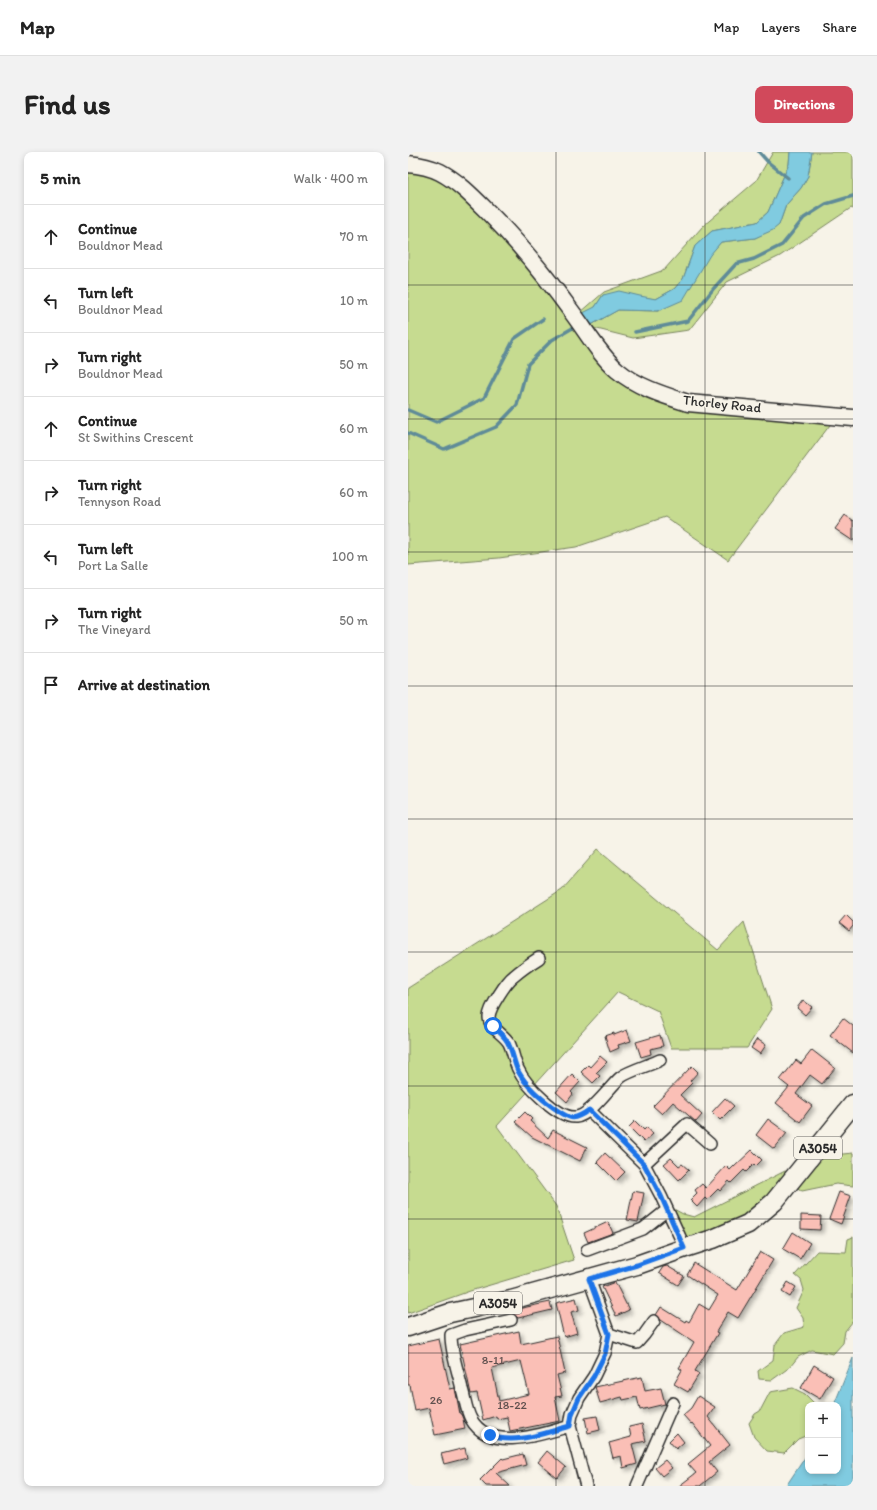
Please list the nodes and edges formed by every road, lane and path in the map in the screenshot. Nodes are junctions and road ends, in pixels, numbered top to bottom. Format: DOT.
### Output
graph roads {
  1 [pos="408,164"];
  2 [pos="853,418"];
  3 [pos="539,958"];
  4 [pos="660,1060"];
  5 [pos="853,1104"];
  6 [pos="589,1110"];
  7 [pos="710,1144"];
  8 [pos="644,1164"];
  9 [pos="667,1210"];
  10 [pos="684,1248"];
  11 [pos="587,1250"];
  12 [pos="589,1279"];
  13 [pos="511,1320"];
  14 [pos="654,1321"];
  15 [pos="408,1327"];
  16 [pos="609,1334"];
  17 [pos="673,1403"];
  18 [pos="570,1426"];
  19 [pos="586,1486"];
  20 [pos="637,1486"];
  1 -- 2 [label="main road, Thorley Road"];
  3 -- 6 [label="street"];
  4 -- 6 [label="street"];
  5 -- 10 [label="main road, A3054"];
  6 -- 8 [label="street"];
  7 -- 8 [label="street"];
  8 -- 9 [label="street"];
  9 -- 10 [label="street"];
  9 -- 11 [label="street"];
  10 -- 12 [label="main road, A3054"];
  12 -- 15 [label="main road, A3054"];
  12 -- 16 [label="street"];
  13 -- 18 [label="street"];
  14 -- 16 [label="street"];
  16 -- 18 [label="street"];
  17 -- 20 [label="street"];
  18 -- 19 [label="street"];
}
